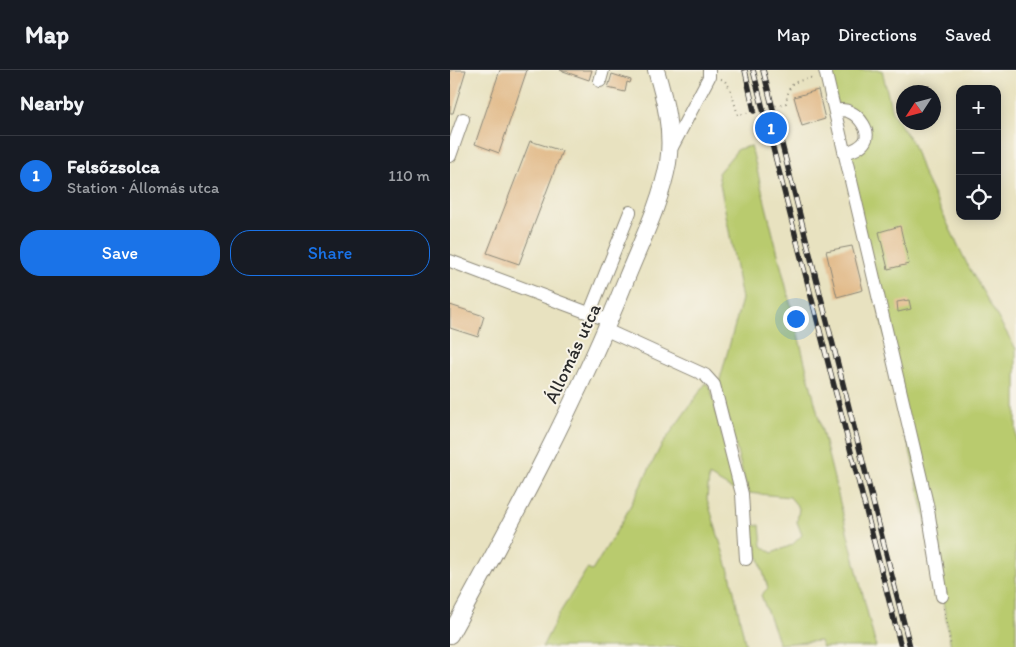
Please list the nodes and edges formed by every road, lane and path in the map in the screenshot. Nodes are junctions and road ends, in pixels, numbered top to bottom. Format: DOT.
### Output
graph roads {
  1 [pos="656,70"];
  2 [pos="826,72"];
  3 [pos="709,73"];
  4 [pos="835,110"];
  5 [pos="463,119"];
  6 [pos="669,153"];
  7 [pos="845,153"];
  8 [pos="450,156"];
  9 [pos="646,231"];
  10 [pos="450,262"];
  11 [pos="590,312"];
  12 [pos="608,325"];
  13 [pos="746,559"];
  14 [pos="942,596"];
  15 [pos="450,636"];
  16 [pos="951,647"];
  1 -- 6 [label="main road, Állomás utca"];
  2 -- 3 [label="path"];
  2 -- 4 [label="street"];
  3 -- 6 [label="street"];
  4 -- 7 [label="street"];
  4 -- 7 [label="street"];
  5 -- 8 [label="street"];
  6 -- 9 [label="main road, Állomás utca"];
  7 -- 14 [label="street"];
  9 -- 11 [label="street"];
  9 -- 12 [label="main road, Állomás utca"];
  10 -- 11 [label="street"];
  11 -- 12 [label="street"];
  12 -- 13 [label="street"];
  12 -- 15 [label="main road, Állomás utca"];
  14 -- 16 [label="path"];
}
